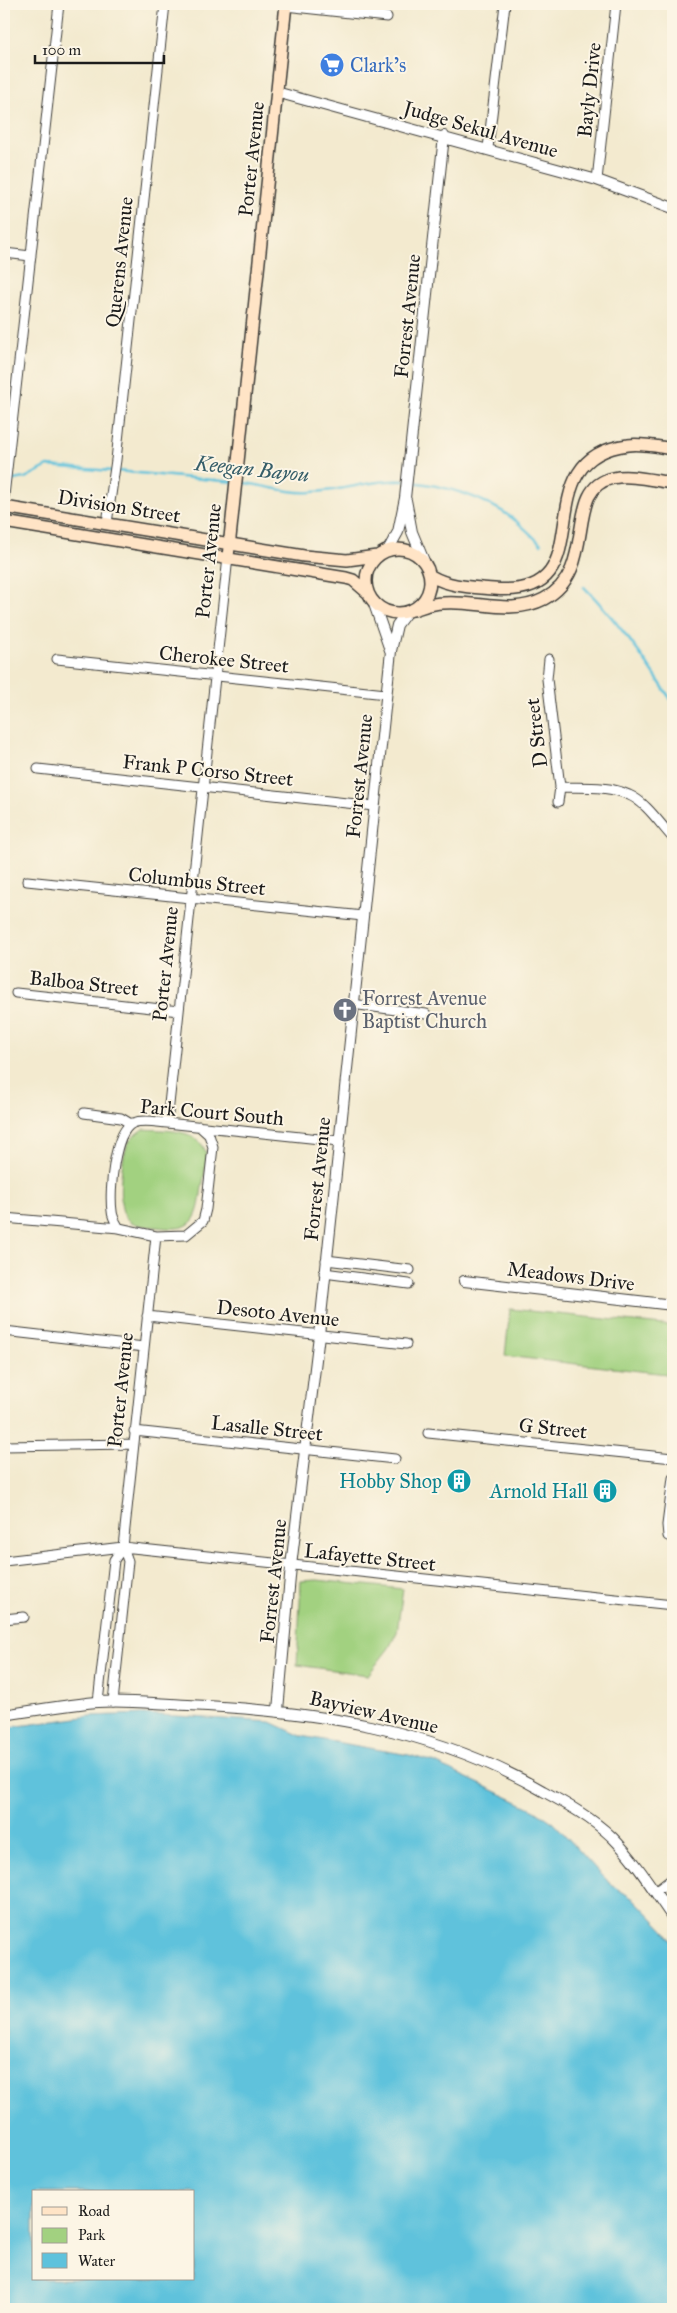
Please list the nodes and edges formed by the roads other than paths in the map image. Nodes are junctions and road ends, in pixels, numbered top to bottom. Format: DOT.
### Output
graph roads {
  1 [pos="59,4"];
  2 [pos="165,4"];
  3 [pos="505,4"];
  4 [pos="616,4"];
  5 [pos="285,5"];
  6 [pos="387,17"];
  7 [pos="276,92"];
  8 [pos="444,136"];
  9 [pos="488,148"];
  10 [pos="597,180"];
  11 [pos="673,208"];
  12 [pos="4,253"];
  13 [pos="31,256"];
  14 [pos="673,449"];
  15 [pos="673,483"];
  16 [pos="406,493"];
  17 [pos="4,494"];
  18 [pos="4,507"];
  19 [pos="4,522"];
  20 [pos="107,523"];
  21 [pos="229,544"];
  22 [pos="383,553"];
  23 [pos="228,557"];
  24 [pos="424,561"];
  25 [pos="431,576"];
  26 [pos="370,597"];
  27 [pos="410,612"];
  28 [pos="390,651"];
  29 [pos="58,659"];
  30 [pos="549,660"];
  31 [pos="215,676"];
  32 [pos="386,694"];
  33 [pos="38,769"];
  34 [pos="203,787"];
  35 [pos="560,787"];
  36 [pos="558,802"];
  37 [pos="374,806"];
  38 [pos="673,838"];
  39 [pos="27,880"];
  40 [pos="192,898"];
  41 [pos="363,916"];
  42 [pos="16,993"];
  43 [pos="352,1004"];
  44 [pos="179,1010"];
  45 [pos="426,1014"];
  46 [pos="84,1112"];
  47 [pos="167,1123"];
  48 [pos="131,1124"];
  49 [pos="199,1126"];
  50 [pos="339,1142"];
  51 [pos="4,1218"];
  52 [pos="119,1228"];
  53 [pos="156,1236"];
  54 [pos="326,1260"];
  55 [pos="410,1270"];
  56 [pos="324,1273"];
  57 [pos="464,1281"];
  58 [pos="409,1284"];
  59 [pos="673,1305"];
  60 [pos="147,1316"];
  61 [pos="4,1331"];
  62 [pos="318,1335"];
  63 [pos="406,1344"];
  64 [pos="144,1347"];
  65 [pos="134,1432"];
  66 [pos="428,1433"];
  67 [pos="132,1444"];
  68 [pos="4,1446"];
  69 [pos="304,1451"];
  70 [pos="673,1458"];
  71 [pos="396,1459"];
  72 [pos="673,1478"];
  73 [pos="673,1538"];
  74 [pos="123,1548"];
  75 [pos="4,1561"];
  76 [pos="291,1566"];
  77 [pos="673,1606"];
  78 [pos="24,1617"];
  79 [pos="4,1619"];
  80 [pos="98,1702"];
  81 [pos="113,1702"];
  82 [pos="278,1710"];
  83 [pos="4,1715"];
  84 [pos="673,1878"];
  85 [pos="655,1892"];
  86 [pos="673,1918"];
  1 -- 13 [label="street"];
  2 -- 20 [label="street, Querens Avenue"];
  3 -- 9 [label="street"];
  4 -- 10 [label="street, Bayly Drive"];
  5 -- 6 [label="street"];
  5 -- 7 [label="main road, Porter Avenue"];
  7 -- 8 [label="street, Judge Sekul Avenue"];
  7 -- 21 [label="main road, Porter Avenue"];
  8 -- 9 [label="street, Judge Sekul Avenue"];
  8 -- 16 [label="street, Forrest Avenue"];
  9 -- 10 [label="street, Judge Sekul Avenue"];
  10 -- 11 [label="street, Judge Sekul Avenue"];
  12 -- 13 [label="street"];
  13 -- 17 [label="street"];
  14 -- 25 [label="main road"];
  15 -- 27 [label="main road"];
  16 -- 22 [label="street, Forrest Avenue"];
  16 -- 24 [label="street, Forrest Avenue"];
  18 -- 20 [label="main road, Division Street"];
  19 -- 23 [label="main road, Division Street"];
  20 -- 21 [label="main road, Division Street"];
  21 -- 22 [label="main road, Division Street"];
  21 -- 23 [label="main road, Porter Avenue"];
  22 -- 24 [label="main road"];
  22 -- 26 [label="main road"];
  23 -- 26 [label="main road, Division Street"];
  23 -- 31 [label="street, Porter Avenue"];
  24 -- 25 [label="main road"];
  25 -- 27 [label="main road"];
  26 -- 27 [label="main road"];
  26 -- 28 [label="street, Forrest Avenue"];
  27 -- 28 [label="street, Forrest Avenue"];
  28 -- 32 [label="street, Forrest Avenue"];
  29 -- 31 [label="street, Cherokee Street"];
  30 -- 35 [label="street, D Street"];
  31 -- 32 [label="street, Cherokee Street"];
  31 -- 34 [label="street, Porter Avenue"];
  32 -- 37 [label="street, Forrest Avenue"];
  33 -- 34 [label="street, Frank P Corso Street"];
  34 -- 37 [label="street, Frank P Corso Street"];
  34 -- 40 [label="street, Porter Avenue"];
  35 -- 36 [label="street, D Street"];
  35 -- 38 [label="street"];
  37 -- 41 [label="street, Forrest Avenue"];
  39 -- 40 [label="street, Columbus Street"];
  40 -- 41 [label="street, Columbus Street"];
  40 -- 44 [label="street, Porter Avenue"];
  41 -- 43 [label="street, Forrest Avenue"];
  42 -- 44 [label="street, Balboa Street"];
  43 -- 45 [label="street"];
  43 -- 50 [label="street, Forrest Avenue"];
  44 -- 47 [label="street, Porter Avenue"];
  46 -- 48 [label="street, Park Court South"];
  47 -- 48 [label="street, Park Court South"];
  47 -- 49 [label="street, Park Court South"];
  48 -- 52 [label="street"];
  49 -- 50 [label="street, Park Court South"];
  49 -- 53 [label="street"];
  50 -- 54 [label="street, Forrest Avenue"];
  51 -- 52 [label="street"];
  52 -- 53 [label="street"];
  53 -- 60 [label="street, Porter Avenue"];
  54 -- 55 [label="street"];
  54 -- 56 [label="street, Forrest Avenue"];
  56 -- 58 [label="street"];
  56 -- 62 [label="street, Forrest Avenue"];
  57 -- 59 [label="street, Meadows Drive"];
  60 -- 62 [label="street, Desoto Avenue"];
  60 -- 64 [label="street, Porter Avenue"];
  61 -- 64 [label="street"];
  62 -- 63 [label="street, Desoto Avenue"];
  62 -- 69 [label="street, Forrest Avenue"];
  64 -- 65 [label="street, Porter Avenue"];
  65 -- 67 [label="street, Porter Avenue"];
  65 -- 69 [label="street, Lasalle Street"];
  66 -- 70 [label="street, G Street"];
  67 -- 68 [label="street"];
  67 -- 74 [label="street, Porter Avenue"];
  69 -- 71 [label="street, Lasalle Street"];
  69 -- 76 [label="street, Forrest Avenue"];
  72 -- 73 [label="street"];
  74 -- 75 [label="street, Lafayette Street"];
  74 -- 76 [label="street, Lafayette Street"];
  74 -- 80 [label="street, Porter Avenue"];
  74 -- 81 [label="street, Porter Avenue"];
  76 -- 77 [label="street, Lafayette Street"];
  76 -- 82 [label="street, Forrest Avenue"];
  78 -- 79 [label="street"];
  80 -- 81 [label="street, Bayview Avenue"];
  80 -- 83 [label="street, Bayview Avenue"];
  81 -- 82 [label="street, Bayview Avenue"];
  82 -- 85 [label="street, Bayview Avenue"];
  84 -- 85 [label="street"];
  85 -- 86 [label="street, Bayview Avenue"];
}
